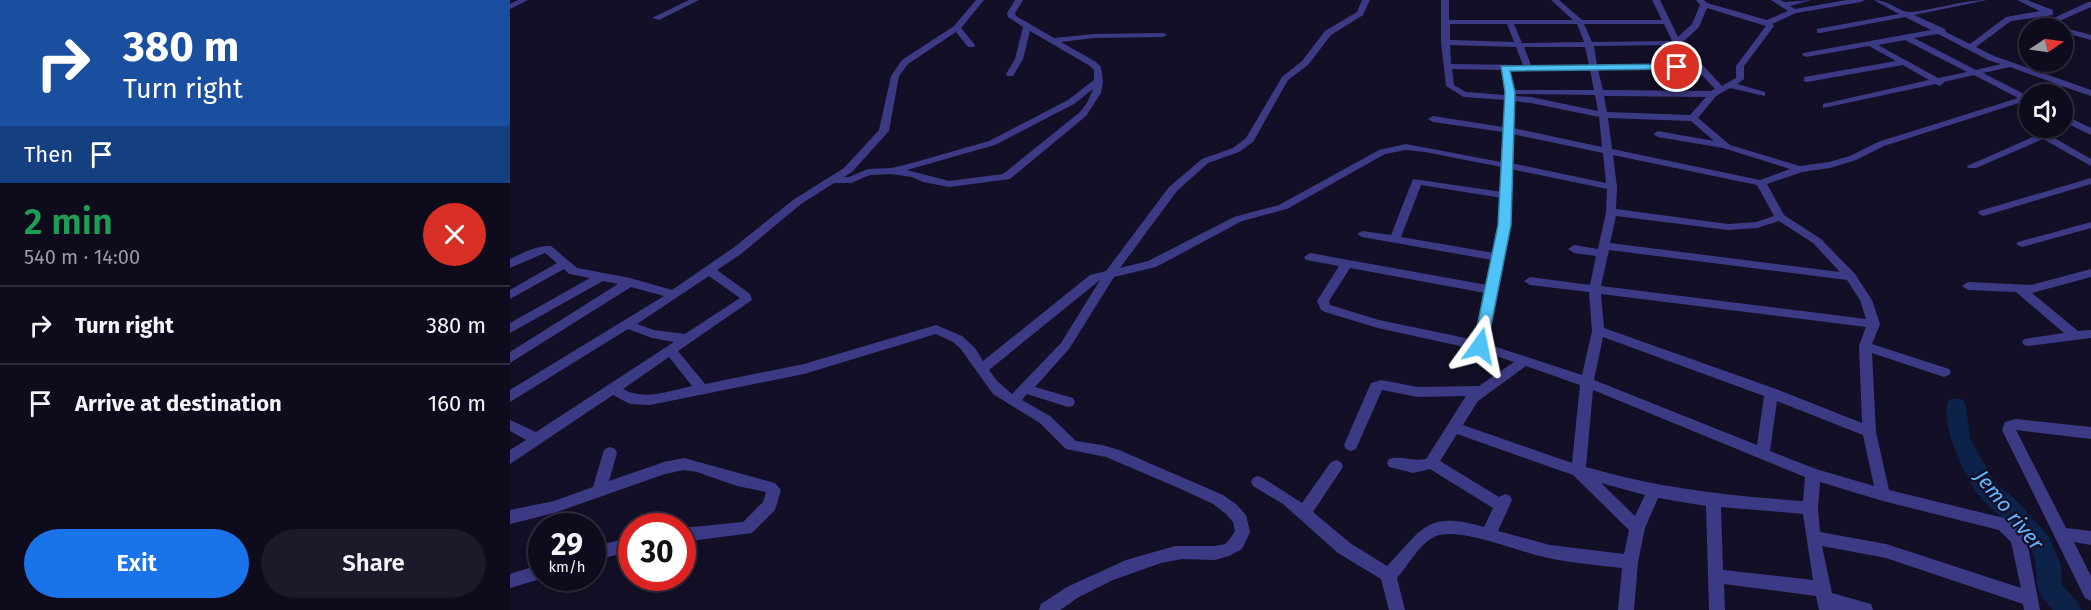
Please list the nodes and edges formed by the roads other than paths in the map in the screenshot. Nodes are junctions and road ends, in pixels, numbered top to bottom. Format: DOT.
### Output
graph roads {
  1 [pos="524,0"];
  2 [pos="676,0"];
  3 [pos="980,0"];
  4 [pos="1019,0"];
  5 [pos="1366,0"];
  6 [pos="1445,0"];
  7 [pos="1555,0"];
  8 [pos="1656,0"];
  9 [pos="1807,0"];
  10 [pos="1861,0"];
  11 [pos="1878,0"];
  12 [pos="1918,0"];
  13 [pos="1983,0"];
  14 [pos="2021,0"];
  15 [pos="693,1"];
  16 [pos="1779,2"];
  17 [pos="1702,3"];
  18 [pos="2091,4"];
  19 [pos="510,7"];
  20 [pos="1936,9"];
  21 [pos="1794,11"];
  22 [pos="2050,12"];
  23 [pos="1908,14"];
  24 [pos="2019,17"];
  25 [pos="656,18"];
  26 [pos="2023,18"];
  27 [pos="2062,18"];
  28 [pos="1579,21"];
  29 [pos="1444,22"];
  30 [pos="1667,22"];
  31 [pos="1510,23"];
  32 [pos="1768,23"];
  33 [pos="1027,26"];
  34 [pos="957,28"];
  35 [pos="1820,31"];
  36 [pos="1942,31"];
  37 [pos="2073,34"];
  38 [pos="1164,35"];
  39 [pos="1907,38"];
  40 [pos="2091,38"];
  41 [pos="1053,40"];
  42 [pos="1445,42"];
  43 [pos="1677,43"];
  44 [pos="1589,44"];
  45 [pos="1871,44"];
  46 [pos="971,45"];
  47 [pos="1519,45"];
  48 [pos="1971,47"];
  49 [pos="1806,56"];
  50 [pos="1904,62"];
  51 [pos="2009,65"];
  52 [pos="1447,66"];
  53 [pos="1592,67"];
  54 [pos="1698,67"];
  55 [pos="1505,68"];
  56 [pos="1528,68"];
  57 [pos="1010,74"];
  58 [pos="1976,74"];
  59 [pos="1807,79"];
  60 [pos="1098,81"];
  61 [pos="1940,82"];
  62 [pos="2061,83"];
  63 [pos="1730,85"];
  64 [pos="1717,92"];
  65 [pos="1599,93"];
  66 [pos="2019,93"];
  67 [pos="2091,93"];
  68 [pos="1762,94"];
  69 [pos="1509,95"];
  70 [pos="2019,101"];
  71 [pos="1826,106"];
  72 [pos="1604,115"];
  73 [pos="1693,118"];
  74 [pos="1434,119"];
  75 [pos="2073,120"];
  76 [pos="2091,121"];
  77 [pos="2073,124"];
  78 [pos="1507,130"];
  79 [pos="2091,132"];
  80 [pos="1659,134"];
  81 [pos="2037,138"];
  82 [pos="2049,138"];
  83 [pos="1727,147"];
  84 [pos="1608,152"];
  85 [pos="2091,163"];
  86 [pos="1506,164"];
  87 [pos="1972,166"];
  88 [pos="1800,168"];
  89 [pos="891,171"];
  90 [pos="833,180"];
  91 [pos="2091,181"];
  92 [pos="1761,183"];
  93 [pos="1612,187"];
  94 [pos="1507,196"];
  95 [pos="1611,212"];
  96 [pos="1983,213"];
  97 [pos="1780,217"];
  98 [pos="2091,225"];
  99 [pos="1362,234"];
  100 [pos="1395,239"];
  101 [pos="2022,244"];
  102 [pos="1574,249"];
  103 [pos="1602,249"];
  104 [pos="1310,257"];
  105 [pos="1497,257"];
  106 [pos="1347,263"];
  107 [pos="510,264"];
  108 [pos="564,264"];
  109 [pos="709,270"];
  110 [pos="1111,272"];
  111 [pos="2091,273"];
  112 [pos="603,276"];
  113 [pos="1851,277"];
  114 [pos="1530,280"];
  115 [pos="630,282"];
  116 [pos="1968,286"];
  117 [pos="1595,289"];
  118 [pos="1491,290"];
  119 [pos="2021,290"];
  120 [pos="510,295"];
  121 [pos="674,295"];
  122 [pos="626,324"];
  123 [pos="1874,324"];
  124 [pos="510,329"];
  125 [pos="1598,331"];
  126 [pos="2087,335"];
  127 [pos="688,339"];
  128 [pos="2028,342"];
  129 [pos="1480,346"];
  130 [pos="1865,346"];
  131 [pos="671,351"];
  132 [pos="510,358"];
  133 [pos="1523,362"];
  134 [pos="983,368"];
  135 [pos="1944,372"];
  136 [pos="1587,382"];
  137 [pos="1026,388"];
  138 [pos="612,389"];
  139 [pos="702,389"];
  140 [pos="1479,391"];
  141 [pos="1771,393"];
  142 [pos="510,397"];
  143 [pos="1014,400"];
  144 [pos="1068,402"];
  145 [pos="510,425"];
  146 [pos="1453,427"];
  147 [pos="1869,432"];
  148 [pos="2091,433"];
  149 [pos="537,439"];
  150 [pos="1351,445"];
  151 [pos="610,453"];
  152 [pos="1763,453"];
  153 [pos="510,458"];
  154 [pos="1394,463"];
  155 [pos="1431,464"];
  156 [pos="1336,466"];
  157 [pos="1578,471"];
  158 [pos="1813,474"];
  159 [pos="1258,482"];
  160 [pos="1654,491"];
  161 [pos="599,492"];
  162 [pos="1882,495"];
  163 [pos="1713,501"];
  164 [pos="1810,508"];
  165 [pos="1304,513"];
  166 [pos="510,517"];
  167 [pos="1637,528"];
  168 [pos="696,533"];
  169 [pos="1489,533"];
  170 [pos="2061,534"];
  171 [pos="1813,537"];
  172 [pos="2091,538"];
  173 [pos="1630,562"];
  174 [pos="1388,575"];
  175 [pos="528,576"];
  176 [pos="1716,576"];
  177 [pos="510,582"];
  178 [pos="2091,593"];
  179 [pos="1825,600"];
  180 [pos="2032,604"];
  181 [pos="1047,610"];
  182 [pos="1397,610"];
  183 [pos="1626,610"];
  184 [pos="1717,610"];
  185 [pos="1865,610"];
  1 -- 19 [label="street"];
  2 -- 15 [label="street"];
  3 -- 34 [label="street"];
  4 -- 33 [label="street"];
  5 -- 110 [label="street"];
  6 -- 29 [label="street"];
  7 -- 28 [label="street"];
  8 -- 30 [label="street"];
  9 -- 16 [label="street"];
  10 -- 21 [label="street"];
  11 -- 23 [label="street"];
  12 -- 20 [label="street"];
  13 -- 20 [label="street"];
  14 -- 22 [label="street"];
  15 -- 25 [label="street"];
  16 -- 21 [label="street"];
  17 -- 32 [label="street"];
  17 -- 43 [label="street"];
  18 -- 27 [label="street"];
  20 -- 23 [label="street"];
  21 -- 32 [label="street"];
  22 -- 24 [label="street"];
  22 -- 27 [label="street"];
  23 -- 35 [label="street"];
  23 -- 36 [label="street"];
  24 -- 26 [label="street"];
  24 -- 48 [label="street"];
  28 -- 30 [label="street"];
  28 -- 31 [label="street"];
  28 -- 44 [label="street"];
  29 -- 31 [label="street"];
  29 -- 42 [label="street"];
  30 -- 43 [label="street"];
  31 -- 47 [label="street"];
  32 -- 63 [label="street"];
  33 -- 41 [label="street"];
  33 -- 57 [label="street"];
  34 -- 46 [label="street"];
  34 -- 90 [label="street"];
  36 -- 39 [label="street"];
  36 -- 48 [label="street"];
  37 -- 40 [label="street"];
  38 -- 41 [label="street"];
  39 -- 45 [label="street"];
  39 -- 58 [label="street"];
  41 -- 60 [label="street"];
  42 -- 47 [label="street"];
  42 -- 52 [label="street"];
  43 -- 44 [label="street"];
  43 -- 54 [label="street"];
  44 -- 47 [label="street"];
  44 -- 53 [label="street"];
  45 -- 49 [label="street"];
  45 -- 50 [label="street"];
  47 -- 56 [label="street"];
  48 -- 51 [label="street"];
  50 -- 59 [label="street"];
  50 -- 61 [label="street"];
  51 -- 58 [label="street"];
  51 -- 62 [label="street"];
  52 -- 55 [label="street"];
  52 -- 69 [label="street"];
  53 -- 54 [label="street"];
  53 -- 56 [label="street"];
  53 -- 65 [label="street"];
  54 -- 64 [label="street"];
  55 -- 56 [label="street"];
  55 -- 69 [label="street"];
  58 -- 61 [label="street"];
  58 -- 66 [label="street"];
  60 -- 89 [label="street"];
  60 -- 89 [label="street"];
  61 -- 71 [label="street"];
  62 -- 67 [label="street"];
  63 -- 64 [label="street"];
  63 -- 68 [label="street"];
  64 -- 65 [label="street"];
  64 -- 73 [label="street"];
  65 -- 69 [label="street"];
  65 -- 72 [label="street"];
  69 -- 72 [label="street"];
  69 -- 78 [label="street"];
  70 -- 88 [label="street"];
  72 -- 73 [label="street"];
  72 -- 84 [label="street"];
  73 -- 83 [label="street"];
  74 -- 78 [label="street"];
  75 -- 76 [label="street"];
  77 -- 79 [label="street"];
  78 -- 84 [label="street"];
  78 -- 86 [label="street"];
  80 -- 83 [label="street"];
  81 -- 87 [label="street"];
  82 -- 85 [label="street"];
  83 -- 88 [label="street"];
  84 -- 92 [label="street"];
  84 -- 93 [label="street"];
  86 -- 93 [label="street"];
  86 -- 94 [label="street"];
  86 -- 110 [label="street"];
  88 -- 92 [label="street"];
  89 -- 90 [label="street"];
  90 -- 109 [label="street"];
  91 -- 96 [label="street"];
  92 -- 97 [label="street"];
  93 -- 95 [label="street"];
  94 -- 100 [label="street"];
  94 -- 105 [label="street"];
  95 -- 97 [label="street"];
  95 -- 103 [label="street"];
  97 -- 113 [label="street"];
  98 -- 101 [label="street"];
  99 -- 100 [label="street"];
  100 -- 105 [label="street"];
  102 -- 103 [label="street"];
  103 -- 113 [label="street"];
  103 -- 117 [label="street"];
  104 -- 106 [label="street"];
  105 -- 118 [label="street"];
  106 -- 118 [label="street"];
  106 -- 129 [label="street"];
  107 -- 108 [label="street"];
  108 -- 112 [label="street"];
  108 -- 120 [label="street"];
  109 -- 121 [label="street"];
  109 -- 127 [label="street"];
  110 -- 134 [label="street"];
  110 -- 137 [label="street"];
  111 -- 119 [label="street"];
  112 -- 115 [label="street"];
  112 -- 124 [label="street"];
  113 -- 123 [label="street"];
  114 -- 117 [label="street"];
  115 -- 121 [label="street"];
  115 -- 132 [label="street"];
  116 -- 119 [label="street"];
  117 -- 123 [label="street"];
  117 -- 125 [label="street"];
  118 -- 129 [label="street"];
  119 -- 126 [label="street"];
  121 -- 122 [label="street"];
  122 -- 127 [label="street"];
  122 -- 142 [label="street"];
  123 -- 130 [label="street"];
  125 -- 136 [label="street"];
  125 -- 141 [label="street"];
  126 -- 128 [label="street"];
  127 -- 131 [label="street"];
  129 -- 133 [label="street"];
  130 -- 135 [label="street"];
  130 -- 147 [label="street"];
  131 -- 138 [label="street"];
  131 -- 139 [label="street"];
  133 -- 136 [label="street"];
  133 -- 140 [label="street"];
  134 -- 139 [label="street"];
  134 -- 143 [label="street"];
  136 -- 152 [label="street"];
  136 -- 157 [label="street"];
  137 -- 143 [label="street"];
  137 -- 144 [label="street"];
  138 -- 139 [label="street"];
  138 -- 149 [label="street"];
  140 -- 146 [label="street"];
  140 -- 150 [label="street"];
  141 -- 147 [label="street"];
  141 -- 152 [label="street"];
  143 -- 181 [label="street"];
  145 -- 149 [label="street"];
  146 -- 155 [label="street"];
  146 -- 157 [label="street"];
  147 -- 162 [label="street"];
  148 -- 170 [label="street"];
  149 -- 153 [label="street"];
  151 -- 161 [label="street"];
  152 -- 158 [label="street"];
  154 -- 155 [label="street"];
  155 -- 169 [label="street"];
  156 -- 165 [label="street"];
  157 -- 160 [label="street"];
  157 -- 167 [label="street"];
  158 -- 162 [label="street"];
  158 -- 164 [label="street"];
  159 -- 165 [label="street"];
  160 -- 163 [label="street"];
  160 -- 167 [label="street"];
  161 -- 166 [label="street"];
  161 -- 168 [label="street"];
  162 -- 180 [label="street"];
  163 -- 164 [label="street"];
  163 -- 176 [label="street"];
  164 -- 171 [label="street"];
  165 -- 174 [label="street"];
  167 -- 173 [label="street"];
  169 -- 173 [label="street"];
  169 -- 174 [label="street"];
  170 -- 172 [label="street"];
  170 -- 178 [label="street"];
  171 -- 179 [label="street"];
  171 -- 180 [label="street"];
  173 -- 183 [label="street"];
  174 -- 182 [label="street"];
  175 -- 177 [label="street"];
  176 -- 179 [label="street"];
  176 -- 184 [label="street"];
  179 -- 185 [label="street"];
}
